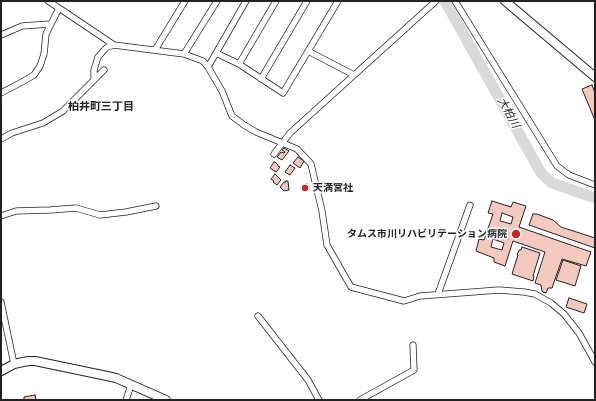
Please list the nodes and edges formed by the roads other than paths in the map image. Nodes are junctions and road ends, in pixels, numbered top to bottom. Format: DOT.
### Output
graph roads {
  1 [pos="48,1"];
  2 [pos="185,1"];
  3 [pos="216,1"];
  4 [pos="246,1"];
  5 [pos="276,1"];
  6 [pos="308,1"];
  7 [pos="337,1"];
  8 [pos="436,1"];
  9 [pos="455,1"];
  10 [pos="505,1"];
  11 [pos="59,8"];
  12 [pos="50,24"];
  13 [pos="1,35"];
  14 [pos="114,45"];
  15 [pos="155,50"];
  16 [pos="308,51"];
  17 [pos="216,53"];
  18 [pos="184,54"];
  19 [pos="239,64"];
  20 [pos="208,67"];
  21 [pos="104,70"];
  22 [pos="354,75"];
  23 [pos="595,77"];
  24 [pos="261,79"];
  25 [pos="94,80"];
  26 [pos="1,93"];
  27 [pos="1,140"];
  28 [pos="282,143"];
  29 [pos="274,154"];
  30 [pos="595,185"];
  31 [pos="470,205"];
  32 [pos="156,206"];
  33 [pos="1,216"];
  34 [pos="438,294"];
  35 [pos="1,302"];
  36 [pos="258,316"];
  37 [pos="413,346"];
  38 [pos="595,362"];
  39 [pos="14,364"];
  40 [pos="1,371"];
  41 [pos="131,385"];
  42 [pos="126,400"];
  43 [pos="166,400"];
  44 [pos="319,400"];
  45 [pos="360,400"];
  1 -- 11 [label="street"];
  2 -- 15 [label="street"];
  3 -- 18 [label="street"];
  4 -- 17 [label="street"];
  5 -- 19 [label="street"];
  6 -- 24 [label="street"];
  7 -- 16 [label="street"];
  8 -- 22 [label="street"];
  9 -- 30 [label="street"];
  10 -- 23 [label="street"];
  11 -- 12 [label="street"];
  11 -- 14 [label="street"];
  12 -- 13 [label="street"];
  12 -- 26 [label="street"];
  14 -- 15 [label="street"];
  14 -- 25 [label="street"];
  15 -- 18 [label="street"];
  16 -- 22 [label="street"];
  16 -- 24 [label="street"];
  17 -- 19 [label="street"];
  17 -- 20 [label="street"];
  18 -- 20 [label="street"];
  19 -- 24 [label="street"];
  20 -- 28 [label="street"];
  21 -- 25 [label="street"];
  22 -- 28 [label="street"];
  25 -- 27 [label="street"];
  28 -- 29 [label="street"];
  28 -- 34 [label="street"];
  31 -- 34 [label="street"];
  32 -- 33 [label="street"];
  34 -- 38 [label="street"];
  35 -- 39 [label="street"];
  36 -- 44 [label="street"];
  37 -- 45 [label="street"];
  39 -- 40 [label="street"];
  39 -- 41 [label="street"];
  41 -- 42 [label="street"];
  41 -- 43 [label="street"];
}
